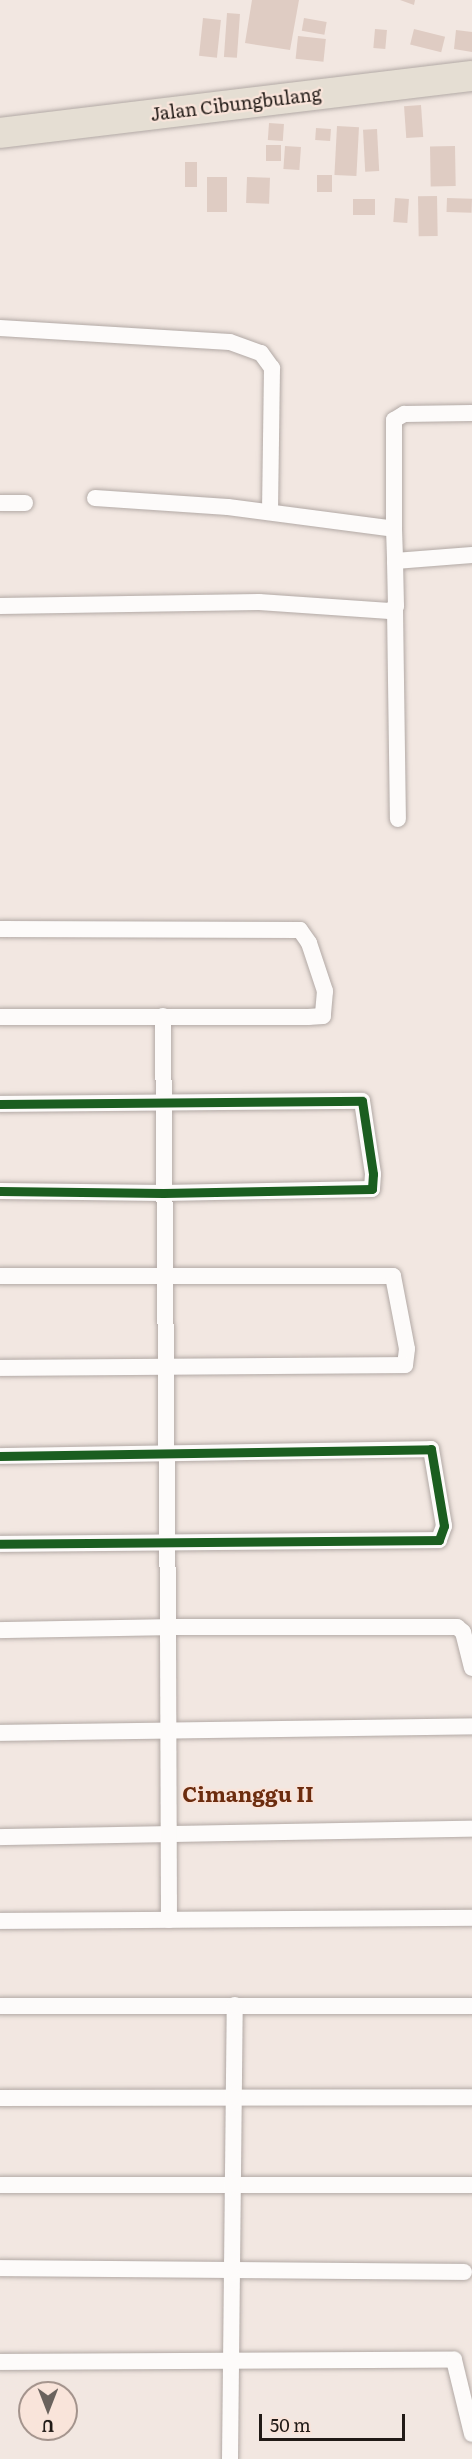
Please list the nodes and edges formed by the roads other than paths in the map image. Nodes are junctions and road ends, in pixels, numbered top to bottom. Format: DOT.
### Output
graph roads {
  1 [pos="472,76"];
  2 [pos="0,133"];
  3 [pos="0,328"];
  4 [pos="472,412"];
  5 [pos="95,498"];
  6 [pos="0,502"];
  7 [pos="25,503"];
  8 [pos="270,512"];
  9 [pos="394,529"];
  10 [pos="472,555"];
  11 [pos="395,561"];
  12 [pos="0,606"];
  13 [pos="395,609"];
  14 [pos="398,819"];
  15 [pos="0,929"];
  16 [pos="163,1016"];
  17 [pos="0,1017"];
  18 [pos="0,1104"];
  19 [pos="163,1104"];
  20 [pos="0,1191"];
  21 [pos="163,1193"];
  22 [pos="0,1276"];
  23 [pos="164,1277"];
  24 [pos="0,1368"];
  25 [pos="165,1369"];
  26 [pos="166,1455"];
  27 [pos="0,1456"];
  28 [pos="0,1544"];
  29 [pos="167,1544"];
  30 [pos="168,1627"];
  31 [pos="0,1630"];
  32 [pos="472,1668"];
  33 [pos="472,1726"];
  34 [pos="0,1733"];
  35 [pos="169,1733"];
  36 [pos="472,1829"];
  37 [pos="171,1835"];
  38 [pos="0,1837"];
  39 [pos="472,1918"];
  40 [pos="169,1920"];
  41 [pos="0,1921"];
  42 [pos="235,2005"];
  43 [pos="0,2006"];
  44 [pos="472,2006"];
  45 [pos="234,2097"];
  46 [pos="472,2097"];
  47 [pos="0,2098"];
  48 [pos="233,2184"];
  49 [pos="0,2185"];
  50 [pos="472,2185"];
  51 [pos="0,2268"];
  52 [pos="232,2271"];
  53 [pos="464,2272"];
  54 [pos="231,2359"];
  55 [pos="0,2362"];
  56 [pos="472,2434"];
  57 [pos="230,2459"];
  1 -- 2 [label="highway, Jalan Cibungbulang"];
  3 -- 8 [label="street"];
  4 -- 9 [label="street"];
  5 -- 8 [label="street"];
  6 -- 7 [label="street"];
  8 -- 9 [label="street"];
  9 -- 11 [label="street"];
  10 -- 11 [label="street"];
  11 -- 13 [label="street"];
  12 -- 13 [label="street"];
  13 -- 14 [label="street"];
  15 -- 16 [label="street"];
  16 -- 17 [label="street"];
  16 -- 19 [label="street"];
  18 -- 19 [label="street"];
  19 -- 21 [label="street"];
  19 -- 21 [label="street"];
  20 -- 21 [label="street"];
  21 -- 23 [label="street"];
  22 -- 23 [label="street"];
  23 -- 25 [label="street"];
  23 -- 25 [label="street"];
  24 -- 25 [label="street"];
  25 -- 26 [label="street"];
  26 -- 27 [label="street"];
  26 -- 29 [label="street"];
  26 -- 29 [label="street"];
  28 -- 29 [label="street"];
  29 -- 30 [label="street"];
  30 -- 31 [label="street"];
  30 -- 32 [label="street"];
  30 -- 35 [label="street"];
  33 -- 35 [label="street"];
  34 -- 35 [label="street"];
  35 -- 37 [label="street"];
  36 -- 37 [label="street"];
  37 -- 38 [label="street"];
  37 -- 40 [label="street"];
  39 -- 40 [label="street"];
  40 -- 41 [label="street"];
  42 -- 43 [label="street"];
  42 -- 44 [label="street"];
  42 -- 45 [label="street"];
  45 -- 46 [label="street"];
  45 -- 47 [label="street"];
  45 -- 48 [label="street"];
  48 -- 49 [label="street"];
  48 -- 50 [label="street"];
  48 -- 52 [label="street"];
  51 -- 52 [label="street"];
  52 -- 53 [label="street"];
  52 -- 54 [label="street"];
  54 -- 55 [label="street"];
  54 -- 56 [label="street"];
  54 -- 57 [label="street"];
}
